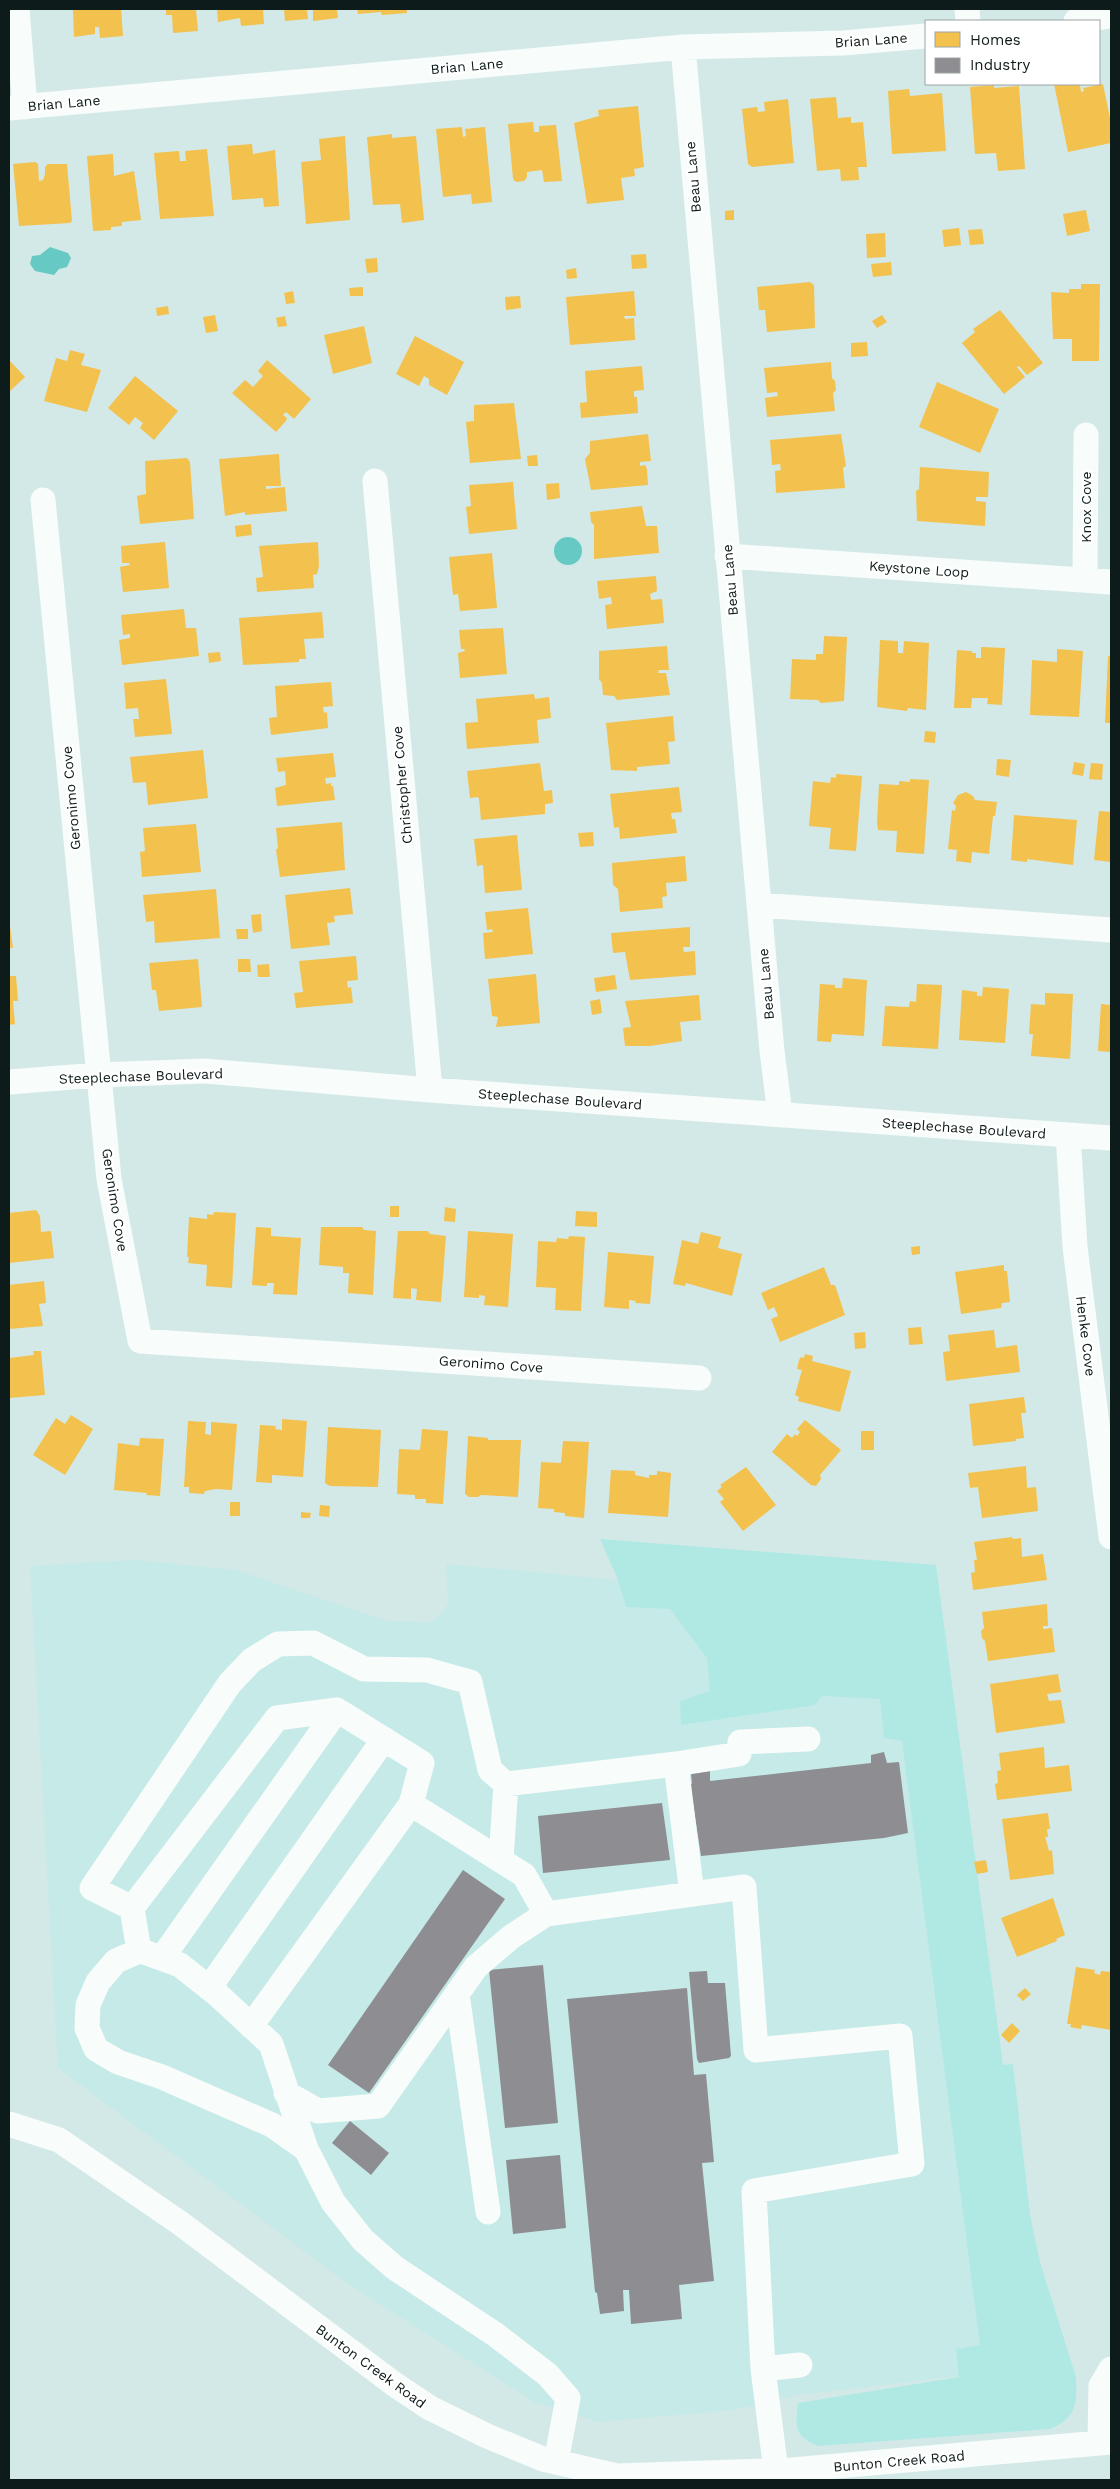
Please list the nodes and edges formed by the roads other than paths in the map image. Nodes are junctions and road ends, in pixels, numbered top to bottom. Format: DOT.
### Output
graph roads {
  1 [pos="17,9"];
  2 [pos="1111,16"];
  3 [pos="1083,20"];
  4 [pos="925,36"];
  5 [pos="683,47"];
  6 [pos="17,107"];
  7 [pos="1086,435"];
  8 [pos="375,481"];
  9 [pos="43,500"];
  10 [pos="727,556"];
  11 [pos="1086,580"];
  12 [pos="1111,582"];
  13 [pos="759,905"];
  14 [pos="1111,930"];
  15 [pos="98,1075"];
  16 [pos="9,1082"];
  17 [pos="430,1090"];
  18 [pos="780,1114"];
  19 [pos="1068,1136"];
  20 [pos="1111,1138"];
  21 [pos="700,1378"];
  22 [pos="1111,1537"];
  23 [pos="337,1710"];
  24 [pos="384,1739"];
  25 [pos="808,1739"];
  26 [pos="676,1764"];
  27 [pos="506,1784"];
  28 [pos="411,1804"];
  29 [pos="501,1860"];
  30 [pos="692,1894"];
  31 [pos="132,1908"];
  32 [pos="546,1914"];
  33 [pos="151,1954"];
  34 [pos="209,1988"];
  35 [pos="457,1994"];
  36 [pos="251,2026"];
  37 [pos="286,2093"];
  38 [pos="9,2124"];
  39 [pos="306,2149"];
  40 [pos="488,2212"];
  41 [pos="800,2365"];
  42 [pos="763,2369"];
  43 [pos="1111,2369"];
  44 [pos="1105,2442"];
  45 [pos="548,2467"];
  46 [pos="776,2471"];
  47 [pos="681,2478"];
  1 -- 6 [label="street"];
  2 -- 3 [label="street"];
  4 -- 5 [label="street, Brian Lane"];
  5 -- 6 [label="street, Brian Lane"];
  5 -- 10 [label="street, Beau Lane"];
  7 -- 11 [label="street, Knox Cove"];
  8 -- 17 [label="street, Christopher Cove"];
  9 -- 15 [label="street, Geronimo Cove"];
  10 -- 11 [label="street, Keystone Loop"];
  10 -- 13 [label="street, Beau Lane"];
  11 -- 12 [label="street, Keystone Loop"];
  13 -- 14 [label="street"];
  13 -- 18 [label="street, Beau Lane"];
  15 -- 16 [label="street, Steeplechase Boulevard"];
  15 -- 17 [label="street, Steeplechase Boulevard"];
  15 -- 21 [label="street, Geronimo Cove"];
  17 -- 18 [label="street, Steeplechase Boulevard"];
  18 -- 19 [label="street, Steeplechase Boulevard"];
  19 -- 20 [label="street, Steeplechase Boulevard"];
  19 -- 22 [label="street, Henke Cove"];
  23 -- 24 [label="street"];
  23 -- 31 [label="street"];
  23 -- 33 [label="street"];
  24 -- 28 [label="street"];
  24 -- 34 [label="street"];
  25 -- 26 [label="street"];
  26 -- 27 [label="street"];
  26 -- 30 [label="street"];
  27 -- 29 [label="street"];
  27 -- 31 [label="street"];
  28 -- 29 [label="street"];
  28 -- 36 [label="street"];
  29 -- 32 [label="street"];
  30 -- 32 [label="street"];
  30 -- 42 [label="street"];
  31 -- 33 [label="street"];
  32 -- 35 [label="street"];
  33 -- 34 [label="street"];
  33 -- 39 [label="street"];
  34 -- 36 [label="street"];
  35 -- 37 [label="street"];
  35 -- 40 [label="street"];
  36 -- 37 [label="street"];
  37 -- 39 [label="street"];
  38 -- 45 [label="street, Bunton Creek Road"];
  39 -- 45 [label="street"];
  41 -- 42 [label="street"];
  42 -- 46 [label="street"];
  43 -- 44 [label="street"];
  44 -- 46 [label="street, Bunton Creek Road"];
  45 -- 47 [label="street, Bunton Creek Road"];
  46 -- 47 [label="street, Bunton Creek Road"];
}
